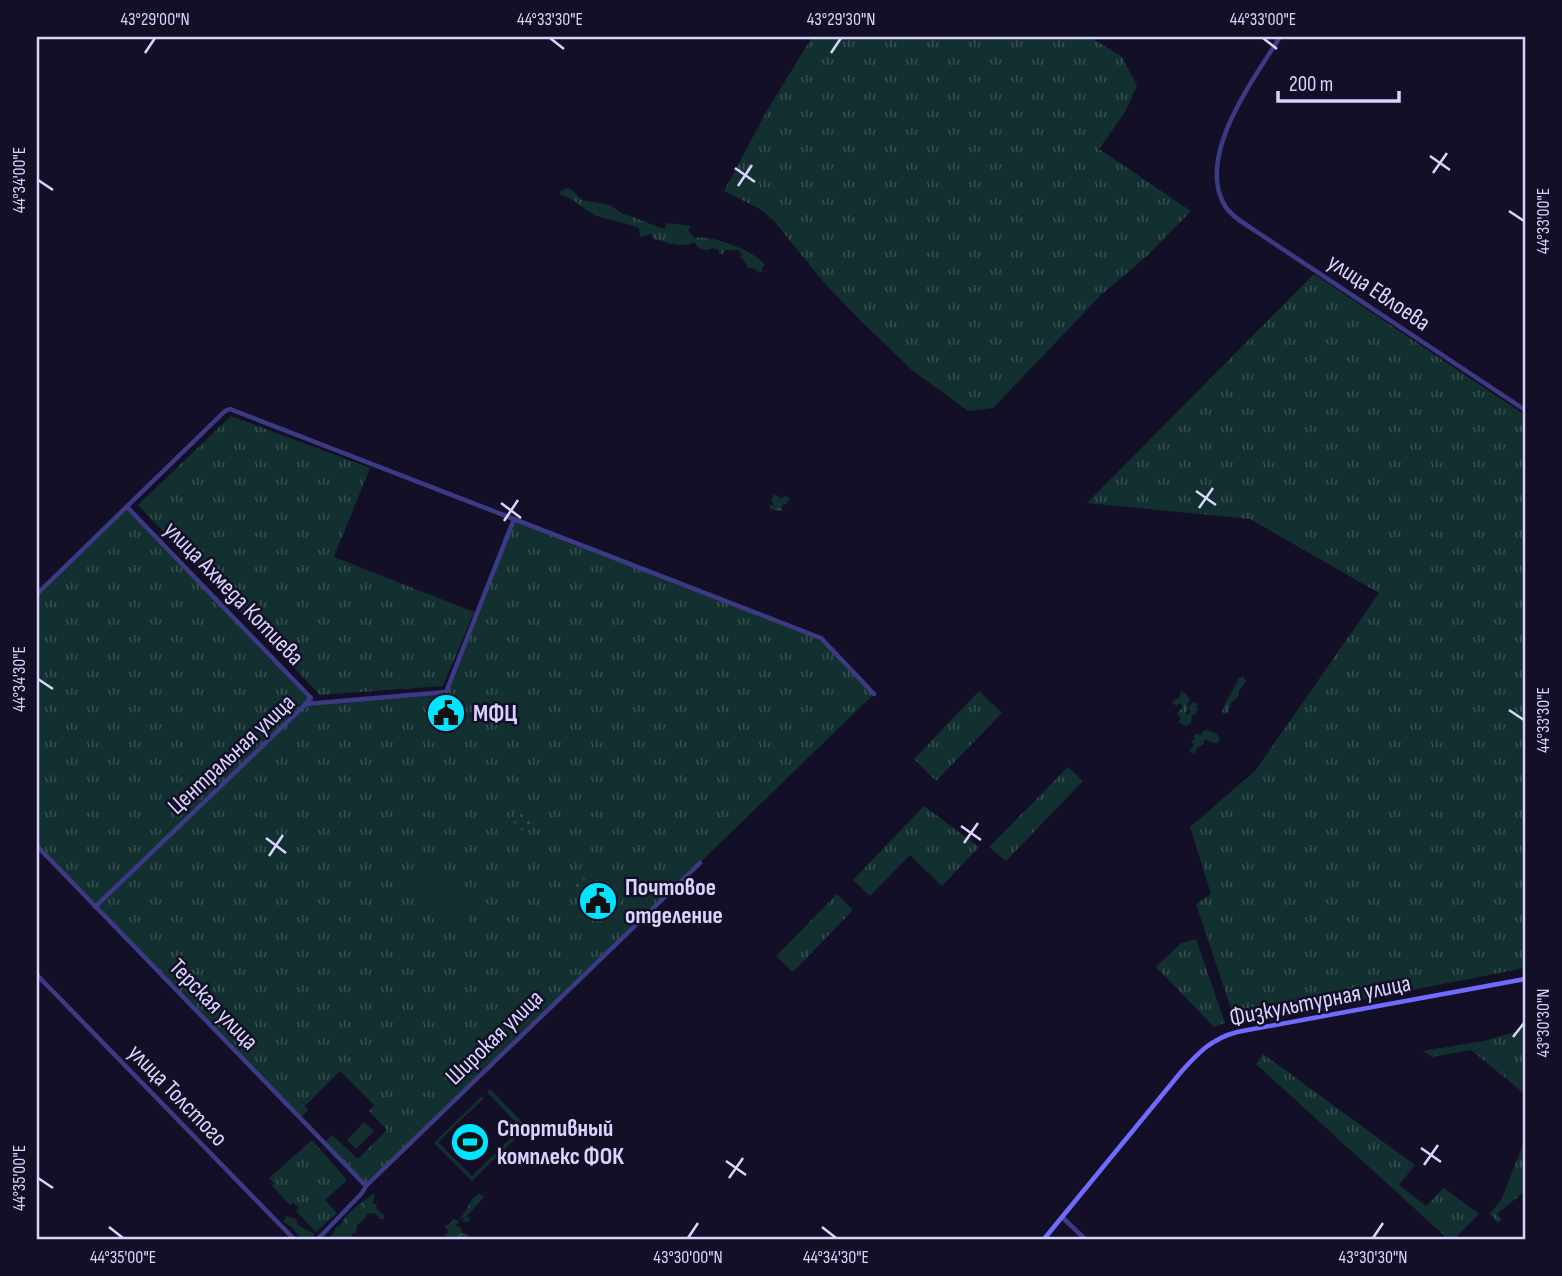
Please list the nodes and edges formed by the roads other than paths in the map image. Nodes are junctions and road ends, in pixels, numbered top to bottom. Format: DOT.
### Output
graph roads {
  1 [pos="1280,37"];
  2 [pos="1525,410"];
  3 [pos="127,507"];
  4 [pos="514,519"];
  5 [pos="37,594"];
  6 [pos="874,694"];
  7 [pos="310,697"];
  8 [pos="306,704"];
  9 [pos="316,704"];
  10 [pos="37,846"];
  11 [pos="700,863"];
  12 [pos="95,907"];
  13 [pos="37,975"];
  14 [pos="1525,979"];
  15 [pos="366,1186"];
  16 [pos="1063,1217"];
  17 [pos="294,1239"];
  18 [pos="318,1239"];
  19 [pos="1044,1239"];
  20 [pos="1085,1239"];
  1 -- 2 [label="street, улица Евлоева"];
  3 -- 4 [label="street"];
  3 -- 5 [label="street"];
  3 -- 7 [label="street, улица Ахмеда Котиева"];
  4 -- 6 [label="street"];
  4 -- 9 [label="street, Центральная улица"];
  7 -- 8 [label="street"];
  7 -- 9 [label="street, улица Ахмеда Котиева"];
  8 -- 9 [label="street, Центральная улица"];
  8 -- 12 [label="street, Центральная улица"];
  10 -- 12 [label="street, Терская улица"];
  11 -- 15 [label="street, Широкая улица"];
  12 -- 15 [label="street, Терская улица"];
  13 -- 17 [label="street, улица Толстого"];
  14 -- 16 [label="main road, Физкультурная улица"];
  15 -- 18 [label="street, Широкая улица"];
  16 -- 19 [label="main road, Физкультурная улица"];
  16 -- 20 [label="street"];
}
